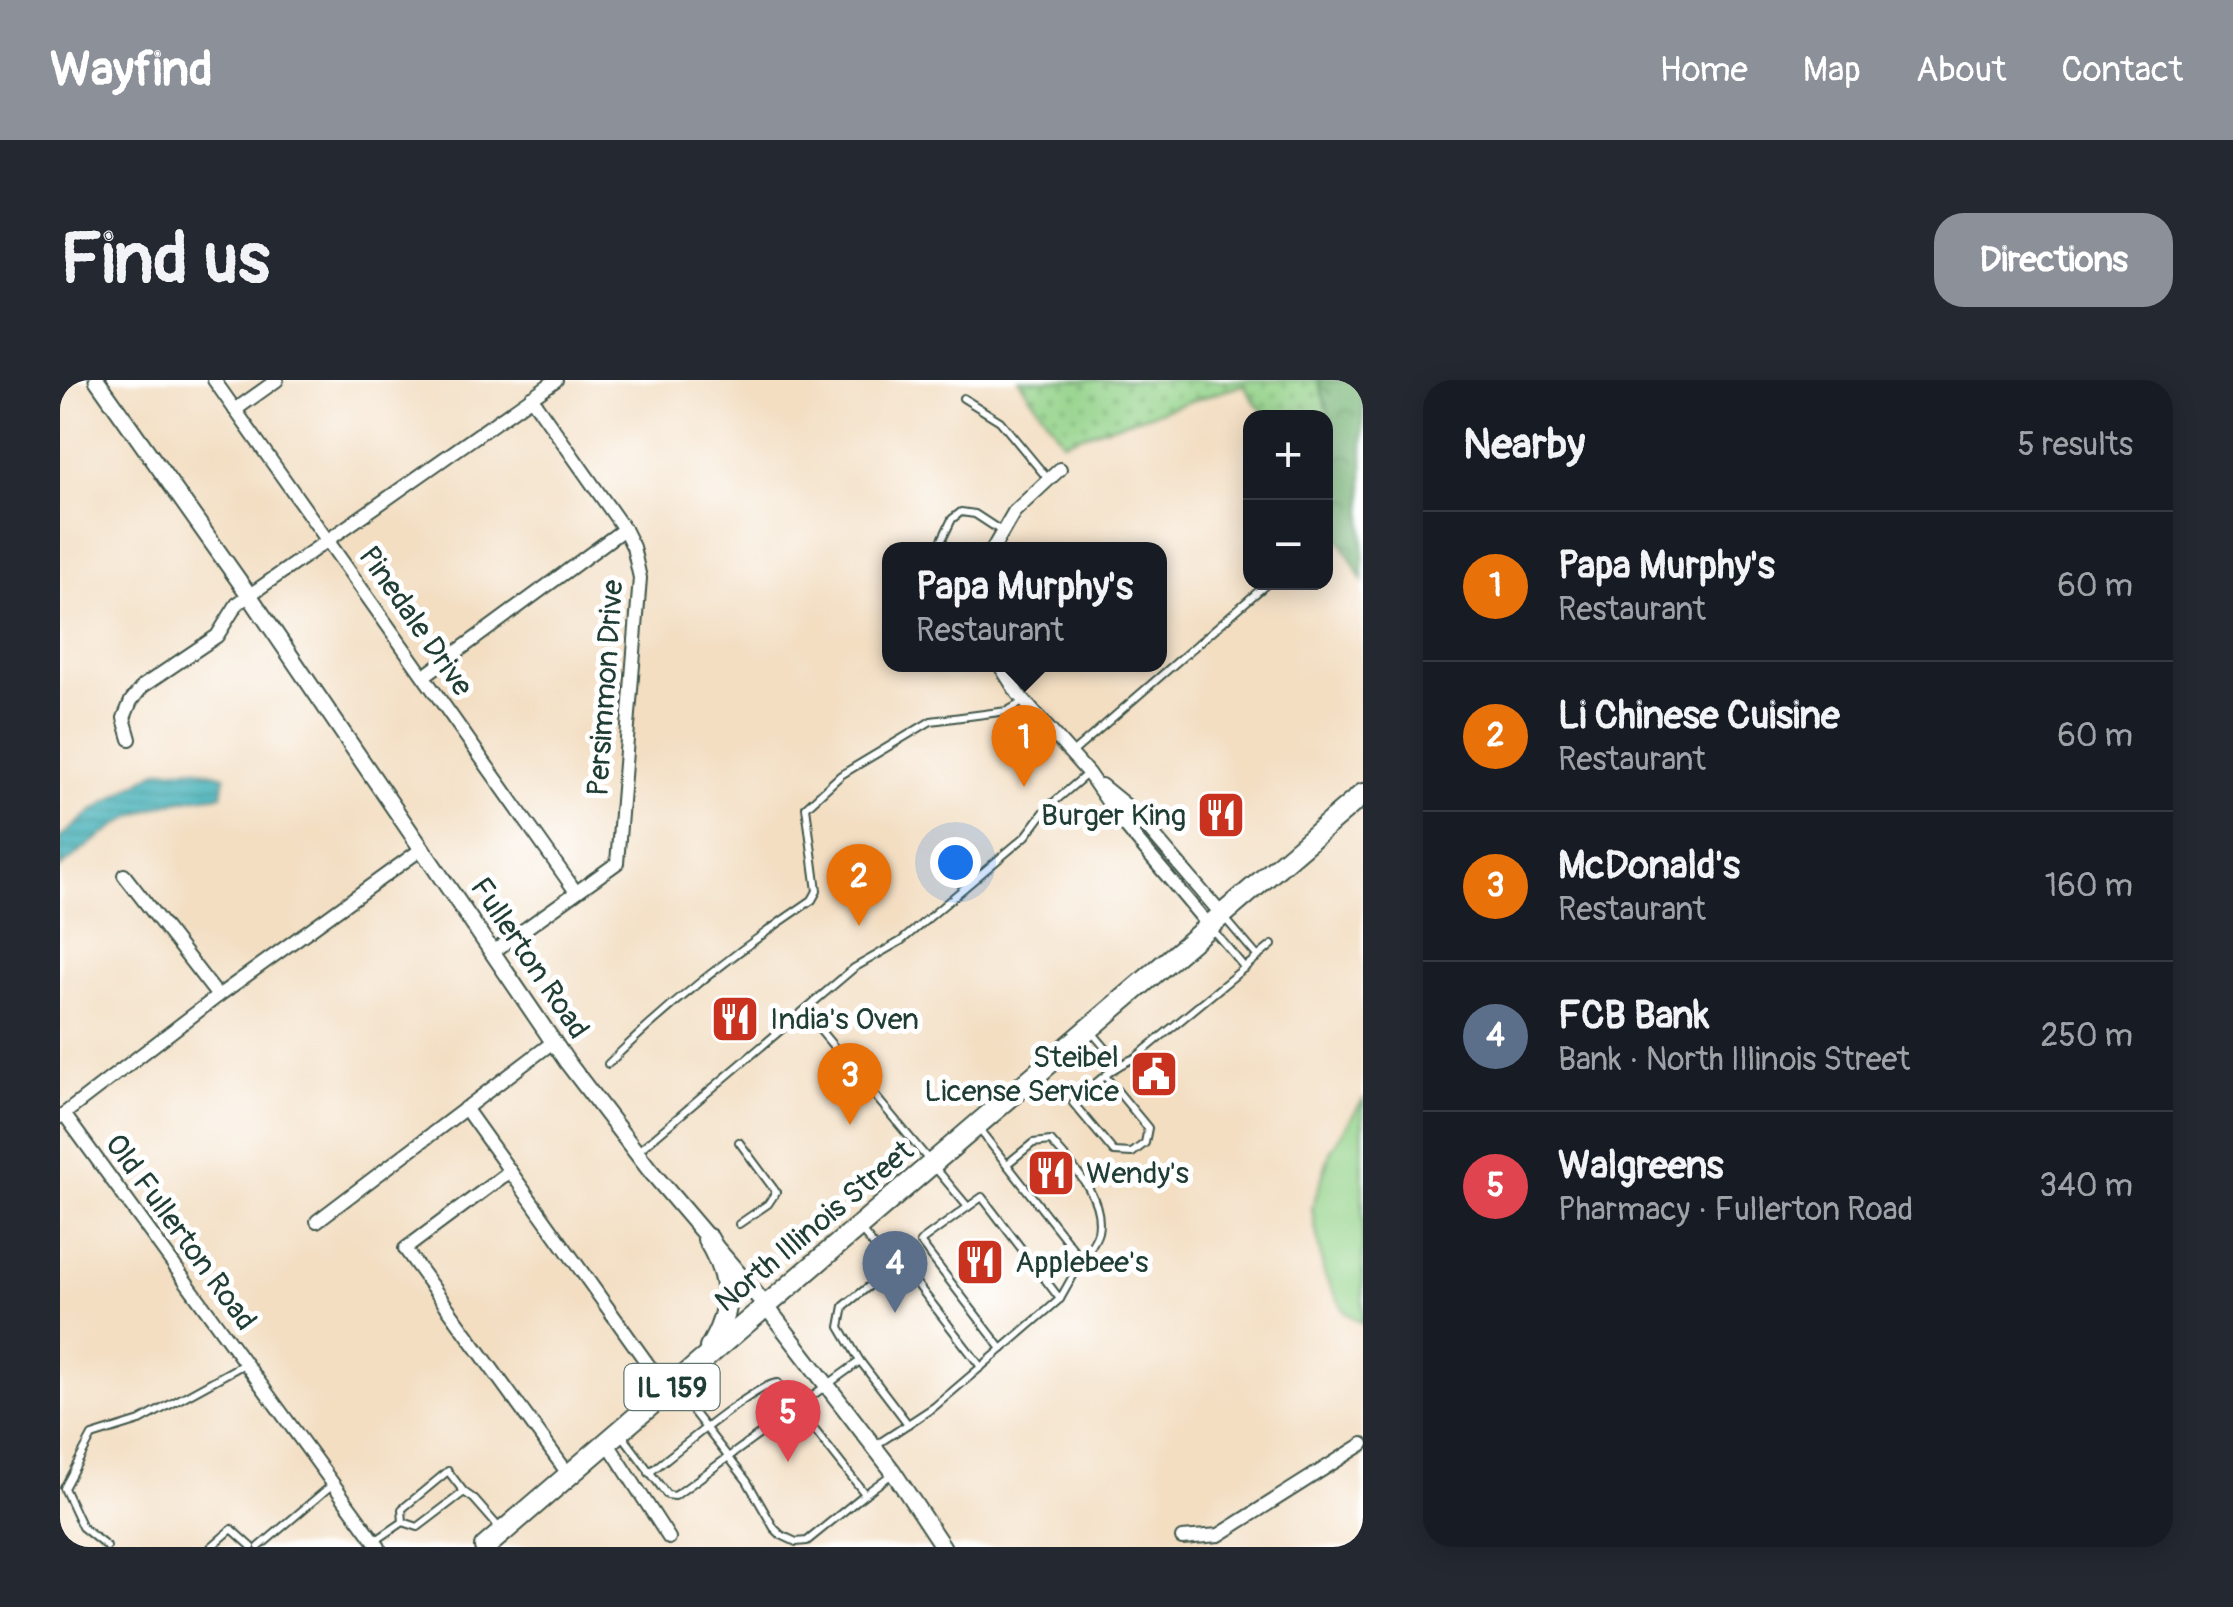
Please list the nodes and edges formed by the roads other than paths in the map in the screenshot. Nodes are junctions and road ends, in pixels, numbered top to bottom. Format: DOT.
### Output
graph roads {
  1 [pos="97,380"];
  2 [pos="214,380"];
  3 [pos="278,380"];
  4 [pos="556,380"];
  5 [pos="531,398"];
  6 [pos="963,398"];
  7 [pos="235,410"];
  8 [pos="1060,470"];
  9 [pos="1048,480"];
  10 [pos="624,529"];
  11 [pos="1001,531"];
  12 [pos="328,540"];
  13 [pos="941,542"];
  14 [pos="996,542"];
  15 [pos="1261,590"];
  16 [pos="249,595"];
  17 [pos="1167,671"];
  18 [pos="1004,672"];
  19 [pos="1166,672"];
  20 [pos="424,676"];
  21 [pos="1024,701"];
  22 [pos="130,738"];
  23 [pos="1071,754"];
  24 [pos="1088,773"];
  25 [pos="1363,794"];
  26 [pos="423,848"];
  27 [pos="124,875"];
  28 [pos="576,892"];
  29 [pos="1216,921"];
  30 [pos="1272,945"];
  31 [pos="493,952"];
  32 [pos="1258,957"];
  33 [pos="1245,968"];
  34 [pos="218,996"];
  35 [pos="804,1011"];
  36 [pos="1090,1030"];
  37 [pos="553,1042"];
  38 [pos="608,1064"];
  39 [pos="1119,1064"];
  40 [pos="1105,1076"];
  41 [pos="466,1108"];
  42 [pos="62,1115"];
  43 [pos="977,1126"];
  44 [pos="740,1142"];
  45 [pos="636,1153"];
  46 [pos="934,1163"];
  47 [pos="1007,1164"];
  48 [pos="510,1170"];
  49 [pos="968,1207"];
  50 [pos="317,1222"];
  51 [pos="739,1224"];
  52 [pos="858,1228"];
  53 [pos="708,1239"];
  54 [pos="1082,1260"];
  55 [pos="896,1265"];
  56 [pos="1060,1300"];
  57 [pos="766,1306"];
  58 [pos="1002,1349"];
  59 [pos="703,1360"];
  60 [pos="860,1361"];
  61 [pos="245,1363"];
  62 [pos="981,1367"];
  63 [pos="826,1384"];
  64 [pos="670,1389"];
  65 [pos="798,1404"];
  66 [pos="908,1425"];
  67 [pos="708,1428"];
  68 [pos="613,1437"];
  69 [pos="1363,1444"];
  70 [pos="874,1446"];
  71 [pos="728,1455"];
  72 [pos="893,1472"];
  73 [pos="648,1473"];
  74 [pos="569,1475"];
  75 [pos="333,1484"];
  76 [pos="464,1492"];
  77 [pos="865,1494"];
  78 [pos="402,1522"];
  79 [pos="669,1538"];
  80 [pos="492,1542"];
  81 [pos="1180,1543"];
  82 [pos="377,1544"];
  83 [pos="107,1547"];
  84 [pos="211,1547"];
  85 [pos="255,1547"];
  86 [pos="943,1547"];
  1 -- 16 [label="street, Fullerton Road"];
  2 -- 7 [label="street, Pinedale Drive"];
  3 -- 7 [label="street"];
  4 -- 5 [label="street"];
  5 -- 10 [label="street, Persimmon Drive"];
  5 -- 12 [label="street"];
  6 -- 9 [label="lane"];
  7 -- 12 [label="street, Pinedale Drive"];
  8 -- 9 [label="street"];
  9 -- 11 [label="street"];
  10 -- 20 [label="street"];
  10 -- 28 [label="street, Persimmon Drive"];
  11 -- 13 [label="lane"];
  11 -- 14 [label="street"];
  12 -- 16 [label="street"];
  12 -- 20 [label="street, Pinedale Drive"];
  15 -- 17 [label="lane"];
  16 -- 22 [label="street"];
  16 -- 26 [label="street, Fullerton Road"];
  18 -- 21 [label="street"];
  19 -- 23 [label="lane"];
  20 -- 28 [label="street, Pinedale Drive"];
  21 -- 23 [label="street"];
  21 -- 38 [label="lane"];
  23 -- 24 [label="street"];
  24 -- 29 [label="street"];
  24 -- 35 [label="lane"];
  25 -- 29 [label="main road, North Illinois Street / IL 159"];
  26 -- 31 [label="street, Fullerton Road"];
  26 -- 34 [label="street, Old Fullerton Road"];
  27 -- 34 [label="street"];
  28 -- 31 [label="street, Persimmon Drive"];
  29 -- 32 [label="lane"];
  29 -- 33 [label="lane"];
  29 -- 36 [label="main road, North Illinois Street / IL 159"];
  30 -- 32 [label="lane"];
  31 -- 37 [label="street, Fullerton Road"];
  32 -- 33 [label="lane"];
  33 -- 39 [label="lane"];
  34 -- 42 [label="street, Old Fullerton Road"];
  35 -- 45 [label="lane"];
  35 -- 46 [label="lane"];
  36 -- 39 [label="lane"];
  36 -- 43 [label="main road, North Illinois Street / IL 159"];
  37 -- 41 [label="street"];
  37 -- 45 [label="street, Fullerton Road"];
  39 -- 40 [label="lane"];
  40 -- 40 [label="lane"];
  41 -- 48 [label="street"];
  41 -- 50 [label="street"];
  42 -- 61 [label="street, Old Fullerton Road"];
  43 -- 46 [label="main road, North Illinois Street / IL 159"];
  43 -- 47 [label="lane"];
  44 -- 51 [label="lane"];
  45 -- 53 [label="street, Fullerton Road"];
  46 -- 49 [label="lane"];
  46 -- 52 [label="main road, North Illinois Street / IL 159"];
  47 -- 54 [label="lane"];
  47 -- 54 [label="lane"];
  48 -- 64 [label="street"];
  48 -- 74 [label="street"];
  49 -- 56 [label="lane"];
  49 -- 58 [label="lane"];
  52 -- 55 [label="lane"];
  52 -- 57 [label="main road, North Illinois Street / IL 159"];
  53 -- 57 [label="street, Fullerton Road"];
  53 -- 59 [label="main road"];
  54 -- 56 [label="lane"];
  55 -- 60 [label="lane"];
  55 -- 62 [label="lane"];
  56 -- 58 [label="lane"];
  57 -- 59 [label="main road, North Illinois Street / IL 159"];
  57 -- 63 [label="street, Fullerton Road"];
  58 -- 62 [label="lane"];
  59 -- 64 [label="main road, North Illinois Street / IL 159"];
  60 -- 63 [label="lane"];
  60 -- 66 [label="lane"];
  61 -- 75 [label="street, Old Fullerton Road"];
  61 -- 83 [label="lane"];
  62 -- 66 [label="lane"];
  63 -- 65 [label="lane"];
  63 -- 70 [label="street, Fullerton Road"];
  64 -- 67 [label="lane"];
  64 -- 68 [label="main road, North Illinois Street / IL 159"];
  65 -- 67 [label="lane"];
  65 -- 71 [label="lane"];
  65 -- 77 [label="lane"];
  66 -- 70 [label="lane"];
  67 -- 71 [label="lane"];
  67 -- 73 [label="lane"];
  68 -- 73 [label="lane"];
  68 -- 74 [label="main road, North Illinois Street / IL 159"];
  68 -- 79 [label="street"];
  69 -- 81 [label="street"];
  70 -- 72 [label="street, Fullerton Road"];
  71 -- 73 [label="lane"];
  71 -- 77 [label="lane"];
  72 -- 77 [label="lane"];
  72 -- 86 [label="street, Fullerton Road"];
  74 -- 80 [label="main road, North Illinois Street / IL 159"];
  75 -- 82 [label="street, Old Fullerton Road"];
  75 -- 85 [label="lane"];
  76 -- 78 [label="lane"];
  76 -- 78 [label="lane"];
  76 -- 80 [label="lane"];
  78 -- 82 [label="lane"];
  84 -- 85 [label="lane"];
}
